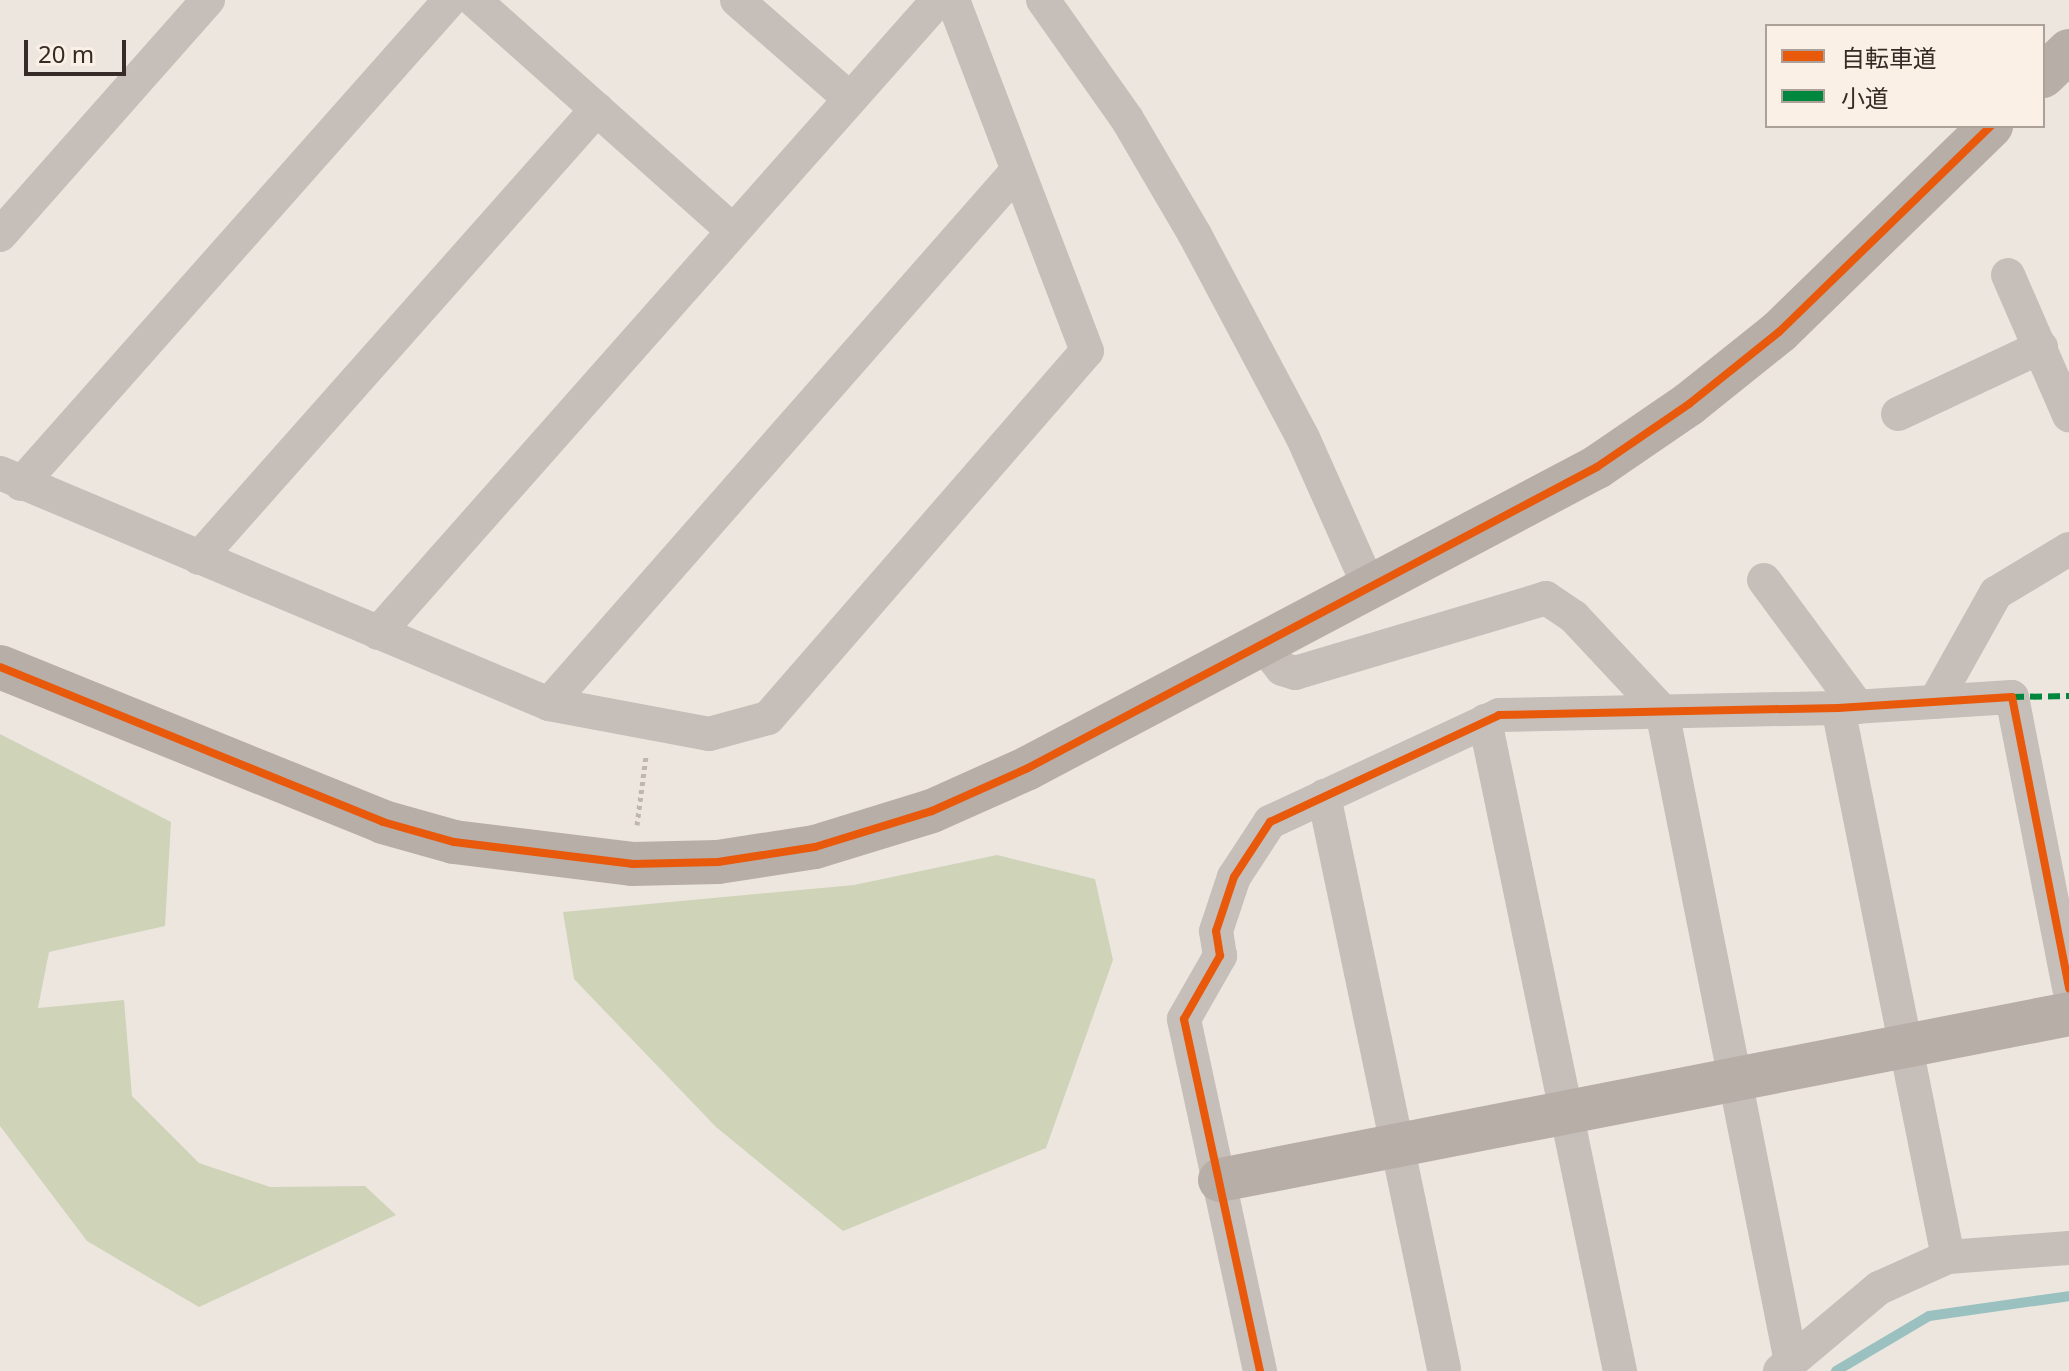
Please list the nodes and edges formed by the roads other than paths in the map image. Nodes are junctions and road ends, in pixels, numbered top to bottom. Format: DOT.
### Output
graph roads {
  1 [pos="208,0"];
  2 [pos="450,0"];
  3 [pos="474,0"];
  4 [pos="737,0"];
  5 [pos="938,0"];
  6 [pos="953,0"];
  7 [pos="1043,0"];
  8 [pos="2069,51"];
  9 [pos="2045,74"];
  10 [pos="850,99"];
  11 [pos="597,109"];
  12 [pos="1989,128"];
  13 [pos="1017,171"];
  14 [pos="733,231"];
  15 [pos="0,235"];
  16 [pos="2008,275"];
  17 [pos="2041,347"];
  18 [pos="1898,414"];
  19 [pos="2069,415"];
  20 [pos="11,478"];
  21 [pos="2069,549"];
  22 [pos="199,558"];
  23 [pos="1764,580"];
  24 [pos="1369,586"];
  25 [pos="378,633"];
  26 [pos="1262,644"];
  27 [pos="0,667"];
  28 [pos="1935,702"];
  29 [pos="549,704"];
  30 [pos="1848,707"];
  31 [pos="1662,711"];
  32 [pos="1485,721"];
  33 [pos="1324,796"];
  34 [pos="2069,988"];
  35 [pos="2069,1014"];
  36 [pos="1906,1047"];
  37 [pos="1735,1080"];
  38 [pos="1566,1113"];
  39 [pos="1397,1146"];
  40 [pos="1220,1180"];
  41 [pos="2069,1248"];
  42 [pos="1948,1257"];
  43 [pos="1786,1366"];
  44 [pos="1446,1370"];
  45 [pos="1260,1371"];
  46 [pos="1620,1371"];
  1 -- 15 [label="street"];
  2 -- 20 [label="street"];
  3 -- 11 [label="street"];
  4 -- 10 [label="street"];
  5 -- 10 [label="street"];
  6 -- 13 [label="street"];
  7 -- 24 [label="street"];
  8 -- 9 [label="street"];
  10 -- 14 [label="street"];
  11 -- 14 [label="street"];
  11 -- 22 [label="street"];
  12 -- 24 [label="street"];
  13 -- 29 [label="street"];
  13 -- 29 [label="street"];
  14 -- 25 [label="street"];
  16 -- 17 [label="street"];
  17 -- 18 [label="street"];
  17 -- 19 [label="street"];
  20 -- 22 [label="street"];
  21 -- 28 [label="street"];
  22 -- 25 [label="street"];
  23 -- 30 [label="street"];
  24 -- 26 [label="street"];
  25 -- 29 [label="street"];
  26 -- 27 [label="street"];
  26 -- 31 [label="street"];
  28 -- 30 [label="street"];
  28 -- 34 [label="street"];
  30 -- 31 [label="street"];
  30 -- 36 [label="street"];
  31 -- 32 [label="street"];
  31 -- 37 [label="street"];
  32 -- 33 [label="street"];
  32 -- 38 [label="street"];
  33 -- 39 [label="street"];
  33 -- 40 [label="street"];
  35 -- 36 [label="street"];
  36 -- 37 [label="street"];
  36 -- 42 [label="street"];
  37 -- 38 [label="street"];
  37 -- 43 [label="street"];
  38 -- 39 [label="street"];
  38 -- 46 [label="street"];
  39 -- 40 [label="street"];
  39 -- 44 [label="street"];
  40 -- 45 [label="street"];
  41 -- 42 [label="street"];
  42 -- 43 [label="street"];
}
